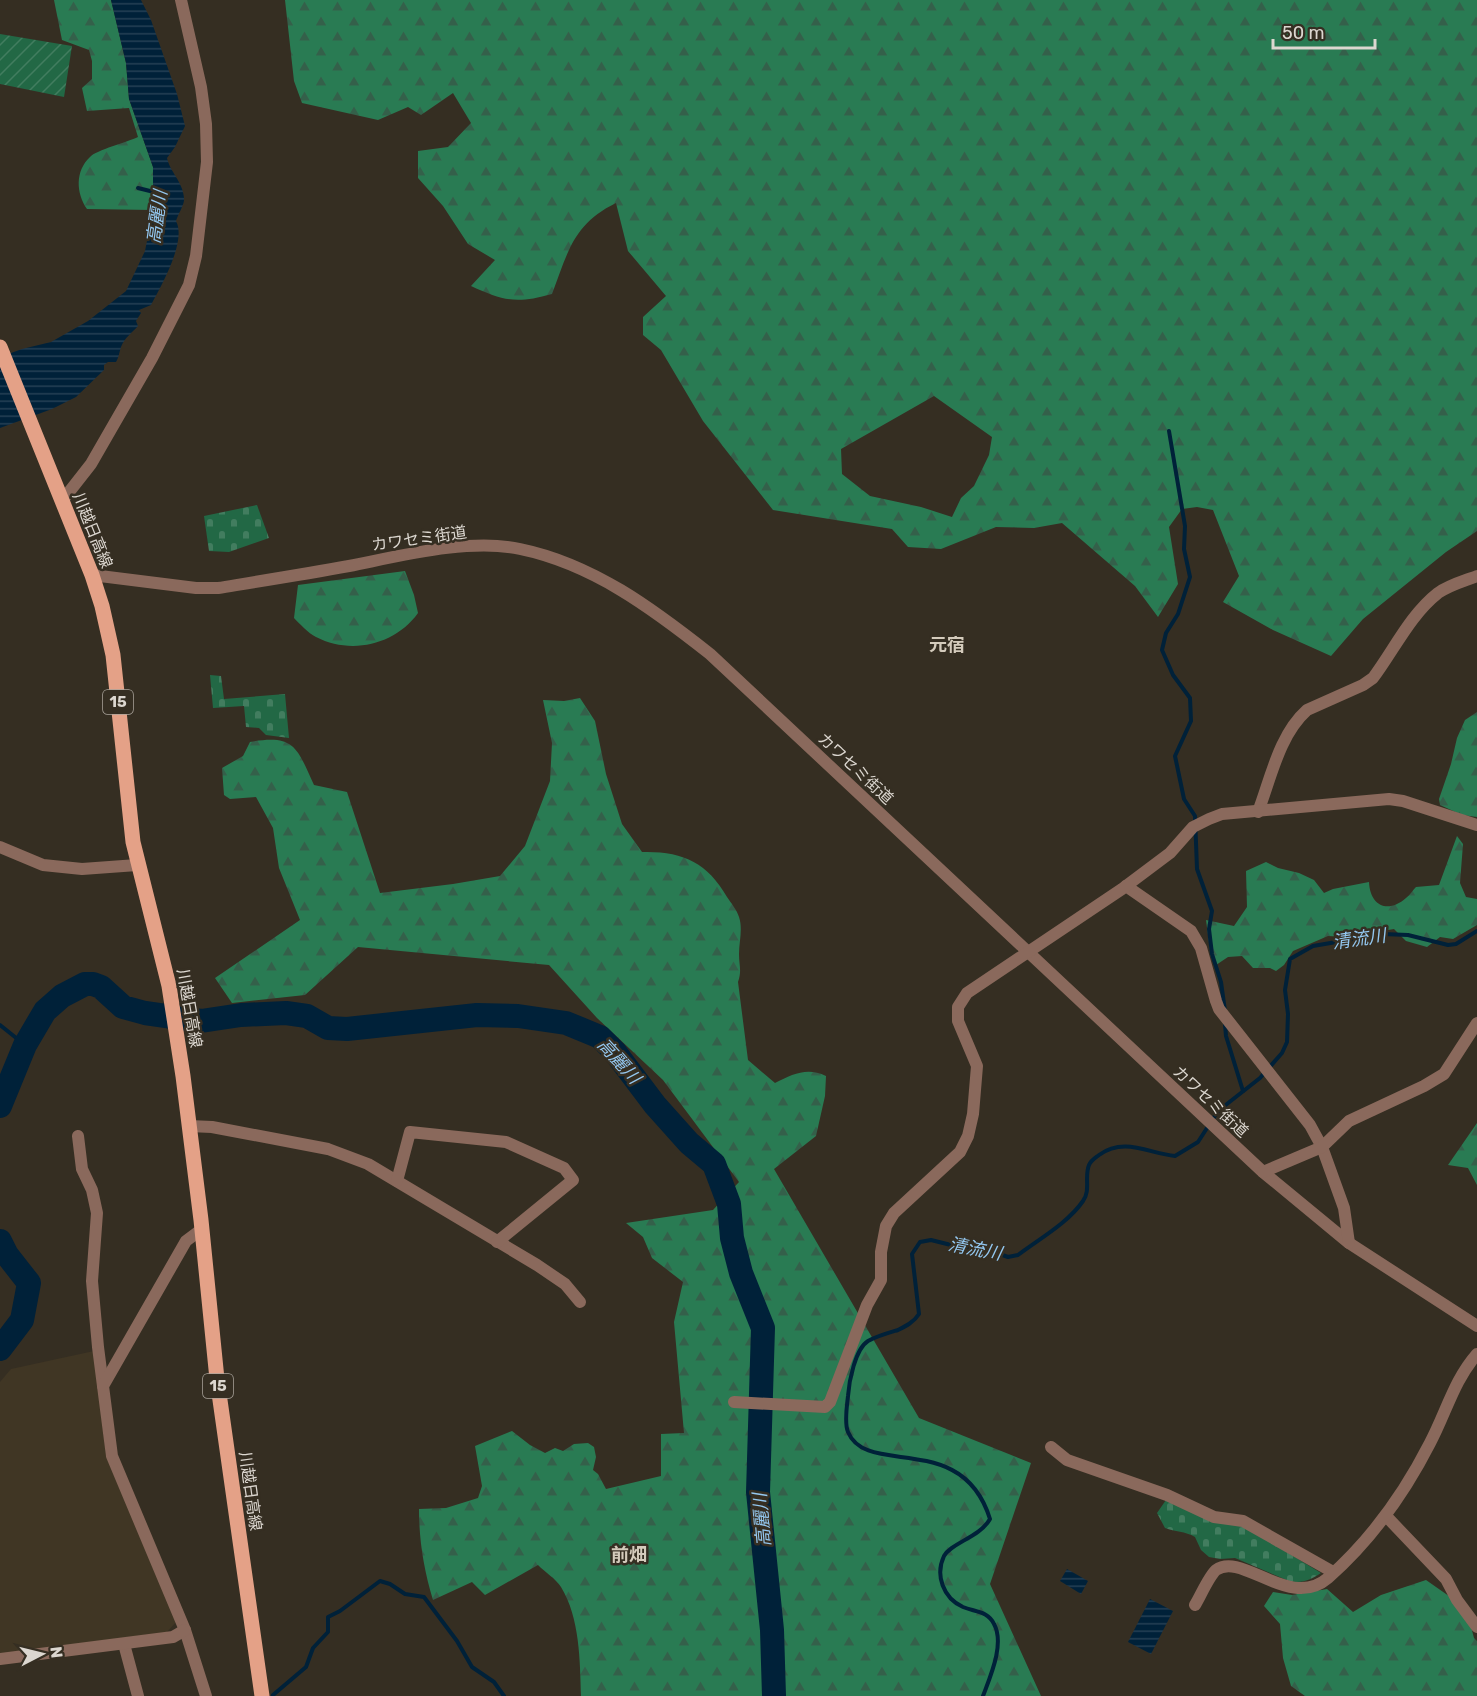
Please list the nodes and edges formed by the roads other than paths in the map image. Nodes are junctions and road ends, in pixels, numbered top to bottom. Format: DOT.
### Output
graph roads {
  1 [pos="181,0"];
  2 [pos="0,346"];
  3 [pos="62,501"];
  4 [pos="92,575"];
  5 [pos="1477,576"];
  6 [pos="1258,812"];
  7 [pos="1477,825"];
  8 [pos="0,847"];
  9 [pos="137,865"];
  10 [pos="1126,886"];
  11 [pos="1027,951"];
  12 [pos="1477,1023"];
  13 [pos="189,1126"];
  14 [pos="78,1136"];
  15 [pos="1322,1147"];
  16 [pos="1263,1172"];
  17 [pos="397,1181"];
  18 [pos="202,1229"];
  19 [pos="497,1242"];
  20 [pos="1349,1243"];
  21 [pos="580,1302"];
  22 [pos="1477,1326"];
  23 [pos="1477,1354"];
  24 [pos="103,1386"];
  25 [pos="734,1402"];
  26 [pos="1051,1447"];
  27 [pos="1386,1516"];
  28 [pos="1333,1572"];
  29 [pos="1195,1605"];
  30 [pos="1477,1627"];
  31 [pos="185,1630"];
  32 [pos="124,1644"];
  33 [pos="0,1659"];
  34 [pos="138,1696"];
  35 [pos="206,1696"];
  36 [pos="262,1696"];
  1 -- 3 [label="street"];
  2 -- 3 [label="main road, 川越日高線 / 15"];
  3 -- 4 [label="main road, 川越日高線 / 15"];
  4 -- 9 [label="main road, 川越日高線 / 15"];
  4 -- 11 [label="street, カワセミ街道"];
  5 -- 6 [label="street"];
  6 -- 7 [label="street"];
  6 -- 10 [label="street"];
  8 -- 9 [label="street"];
  9 -- 13 [label="main road, 川越日高線 / 15"];
  10 -- 11 [label="street"];
  10 -- 15 [label="street"];
  11 -- 16 [label="street, カワセミ街道"];
  11 -- 25 [label="street"];
  12 -- 15 [label="street"];
  13 -- 17 [label="street"];
  13 -- 18 [label="main road, 川越日高線 / 15"];
  14 -- 24 [label="street"];
  15 -- 16 [label="street"];
  15 -- 20 [label="street"];
  16 -- 20 [label="street, カワセミ街道"];
  17 -- 19 [label="street"];
  17 -- 19 [label="street"];
  18 -- 24 [label="street"];
  18 -- 36 [label="main road, 川越日高線 / 15"];
  19 -- 21 [label="street"];
  20 -- 22 [label="street, カワセミ街道"];
  23 -- 27 [label="street"];
  24 -- 31 [label="street"];
  26 -- 28 [label="street"];
  27 -- 28 [label="street"];
  27 -- 30 [label="street"];
  28 -- 29 [label="street"];
  31 -- 32 [label="street"];
  31 -- 35 [label="street"];
  32 -- 33 [label="street"];
  32 -- 34 [label="street"];
}
